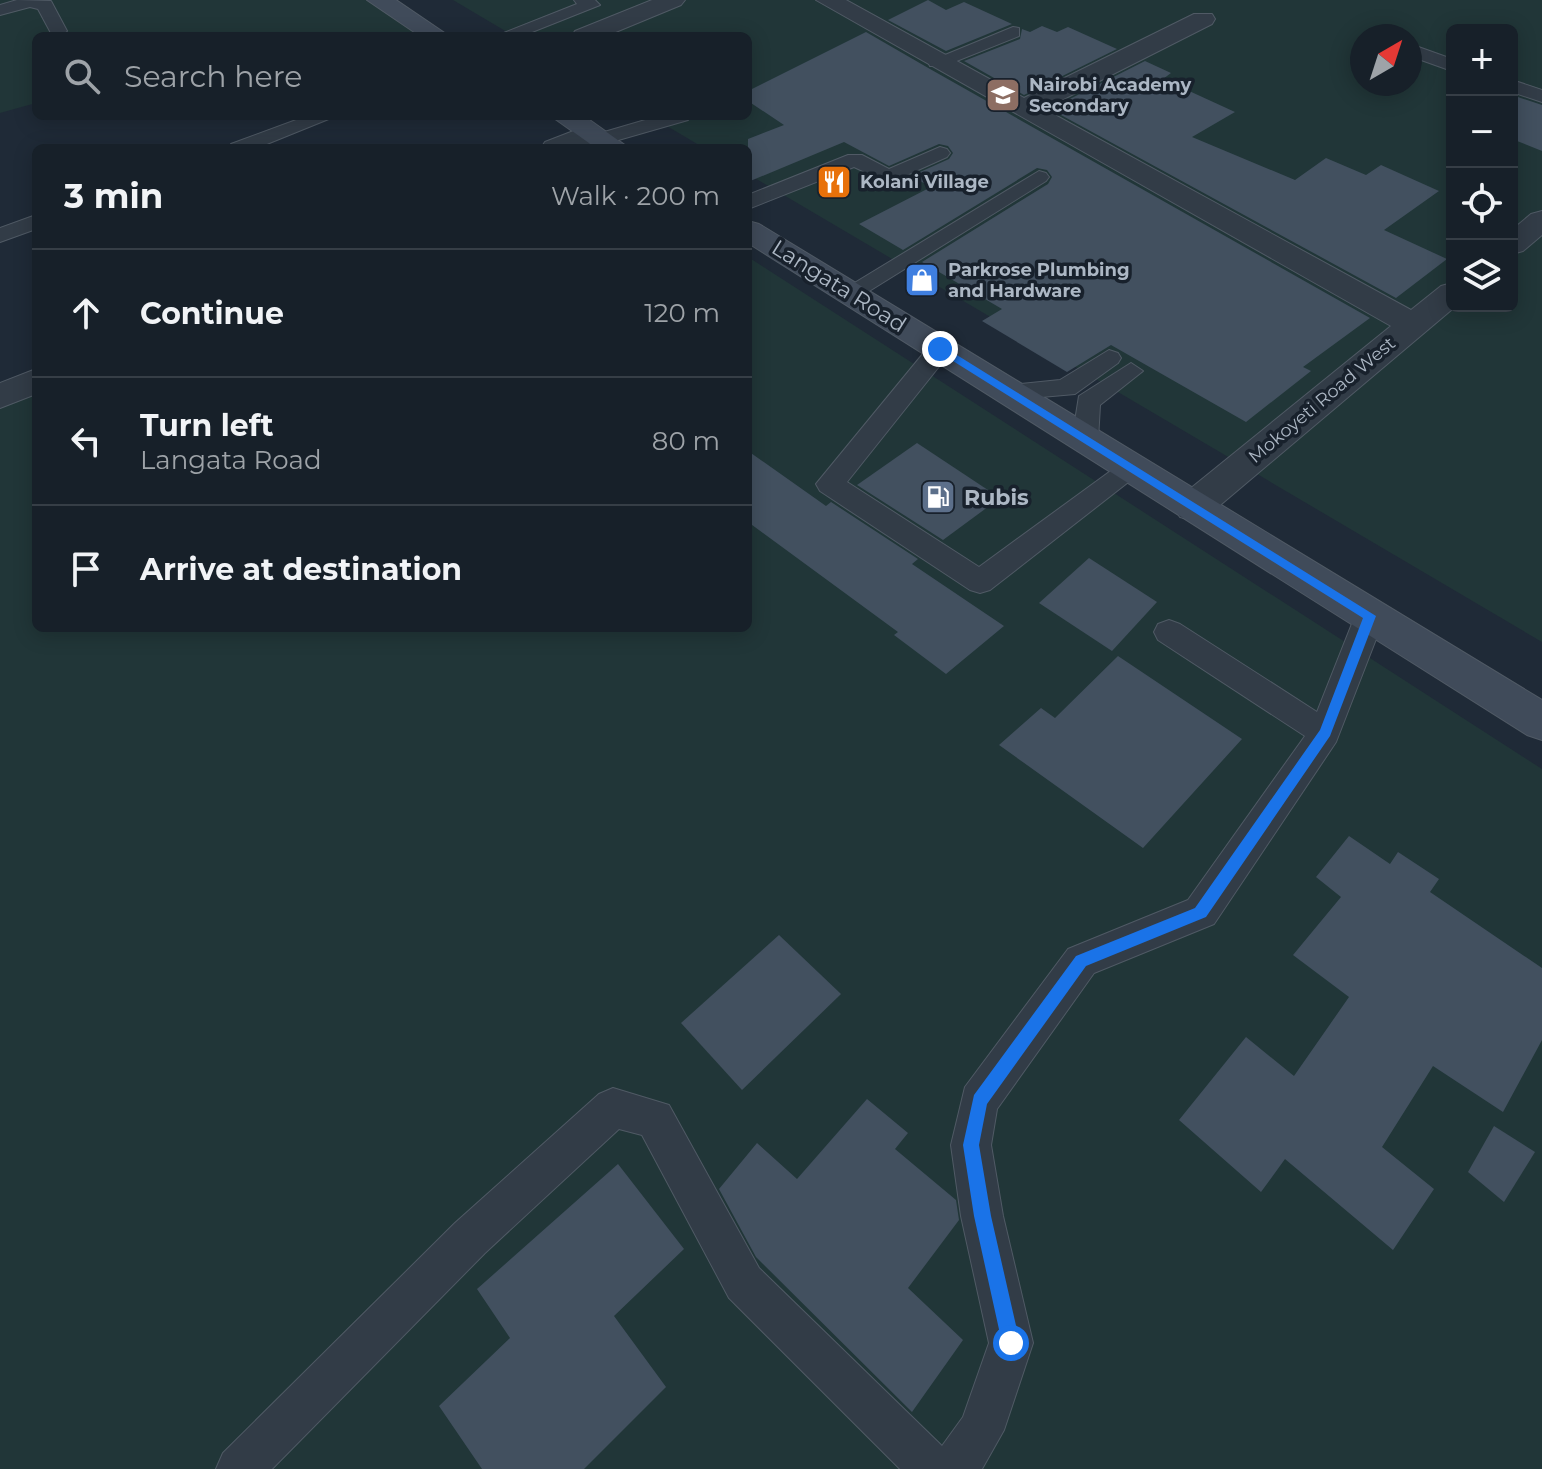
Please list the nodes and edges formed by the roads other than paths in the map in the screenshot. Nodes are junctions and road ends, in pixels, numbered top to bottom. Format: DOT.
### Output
graph roads {
  1 [pos="379,0"];
  2 [pos="673,0"];
  3 [pos="828,0"];
  4 [pos="593,2"];
  5 [pos="0,10"];
  6 [pos="1203,19"];
  7 [pos="58,31"];
  8 [pos="431,32"];
  9 [pos="515,32"];
  10 [pos="594,32"];
  11 [pos="1013,32"];
  12 [pos="1422,54"];
  13 [pos="937,62"];
  14 [pos="1446,63"];
  15 [pos="1518,88"];
  16 [pos="1542,96"];
  17 [pos="1026,107"];
  18 [pos="315,120"];
  19 [pos="571,120"];
  20 [pos="668,120"];
  21 [pos="602,140"];
  22 [pos="249,144"];
  23 [pos="578,144"];
  24 [pos="940,153"];
  25 [pos="1039,177"];
  26 [pos="752,201"];
  27 [pos="1542,220"];
  28 [pos="32,223"];
  29 [pos="752,232"];
  30 [pos="0,235"];
  31 [pos="1518,240"];
  32 [pos="850,293"];
  33 [pos="1446,298"];
  34 [pos="1413,325"];
  35 [pos="940,349"];
  36 [pos="32,382"];
  37 [pos="1009,392"];
  38 [pos="0,397"];
  39 [pos="1085,440"];
  40 [pos="1132,469"];
  41 [pos="1193,507"];
  42 [pos="1370,616"];
  43 [pos="1169,632"];
  44 [pos="1542,722"];
  45 [pos="1325,733"];
  46 [pos="239,1469"];
  47 [pos="933,1469"];
  48 [pos="954,1469"];
  1 -- 8 [label="main road"];
  2 -- 10 [label="street"];
  3 -- 13 [label="street"];
  4 -- 9 [label="lane"];
  5 -- 7 [label="lane"];
  6 -- 17 [label="street"];
  11 -- 13 [label="lane"];
  12 -- 14 [label="lane"];
  13 -- 17 [label="street"];
  15 -- 16 [label="lane"];
  17 -- 34 [label="street"];
  18 -- 22 [label="lane"];
  19 -- 21 [label="main road"];
  20 -- 21 [label="lane"];
  21 -- 23 [label="street"];
  24 -- 26 [label="lane"];
  25 -- 32 [label="lane"];
  27 -- 31 [label="street"];
  28 -- 30 [label="lane"];
  29 -- 32 [label="main road, Langata Road"];
  32 -- 35 [label="main road, Langata Road"];
  33 -- 34 [label="street, Mokoyeti Road West"];
  34 -- 41 [label="street, Mokoyeti Road West"];
  35 -- 37 [label="main road, Langata Road"];
  35 -- 40 [label="lane"];
  36 -- 38 [label="street"];
  37 -- 39 [label="main road, Langata Road"];
  37 -- 39 [label="lane"];
  39 -- 40 [label="main road, Langata Road"];
  40 -- 41 [label="main road, Langata Road"];
  41 -- 42 [label="main road, Langata Road"];
  42 -- 44 [label="main road, Langata Road"];
  42 -- 45 [label="lane"];
  43 -- 45 [label="lane"];
  45 -- 48 [label="lane"];
  46 -- 47 [label="lane"];
}
